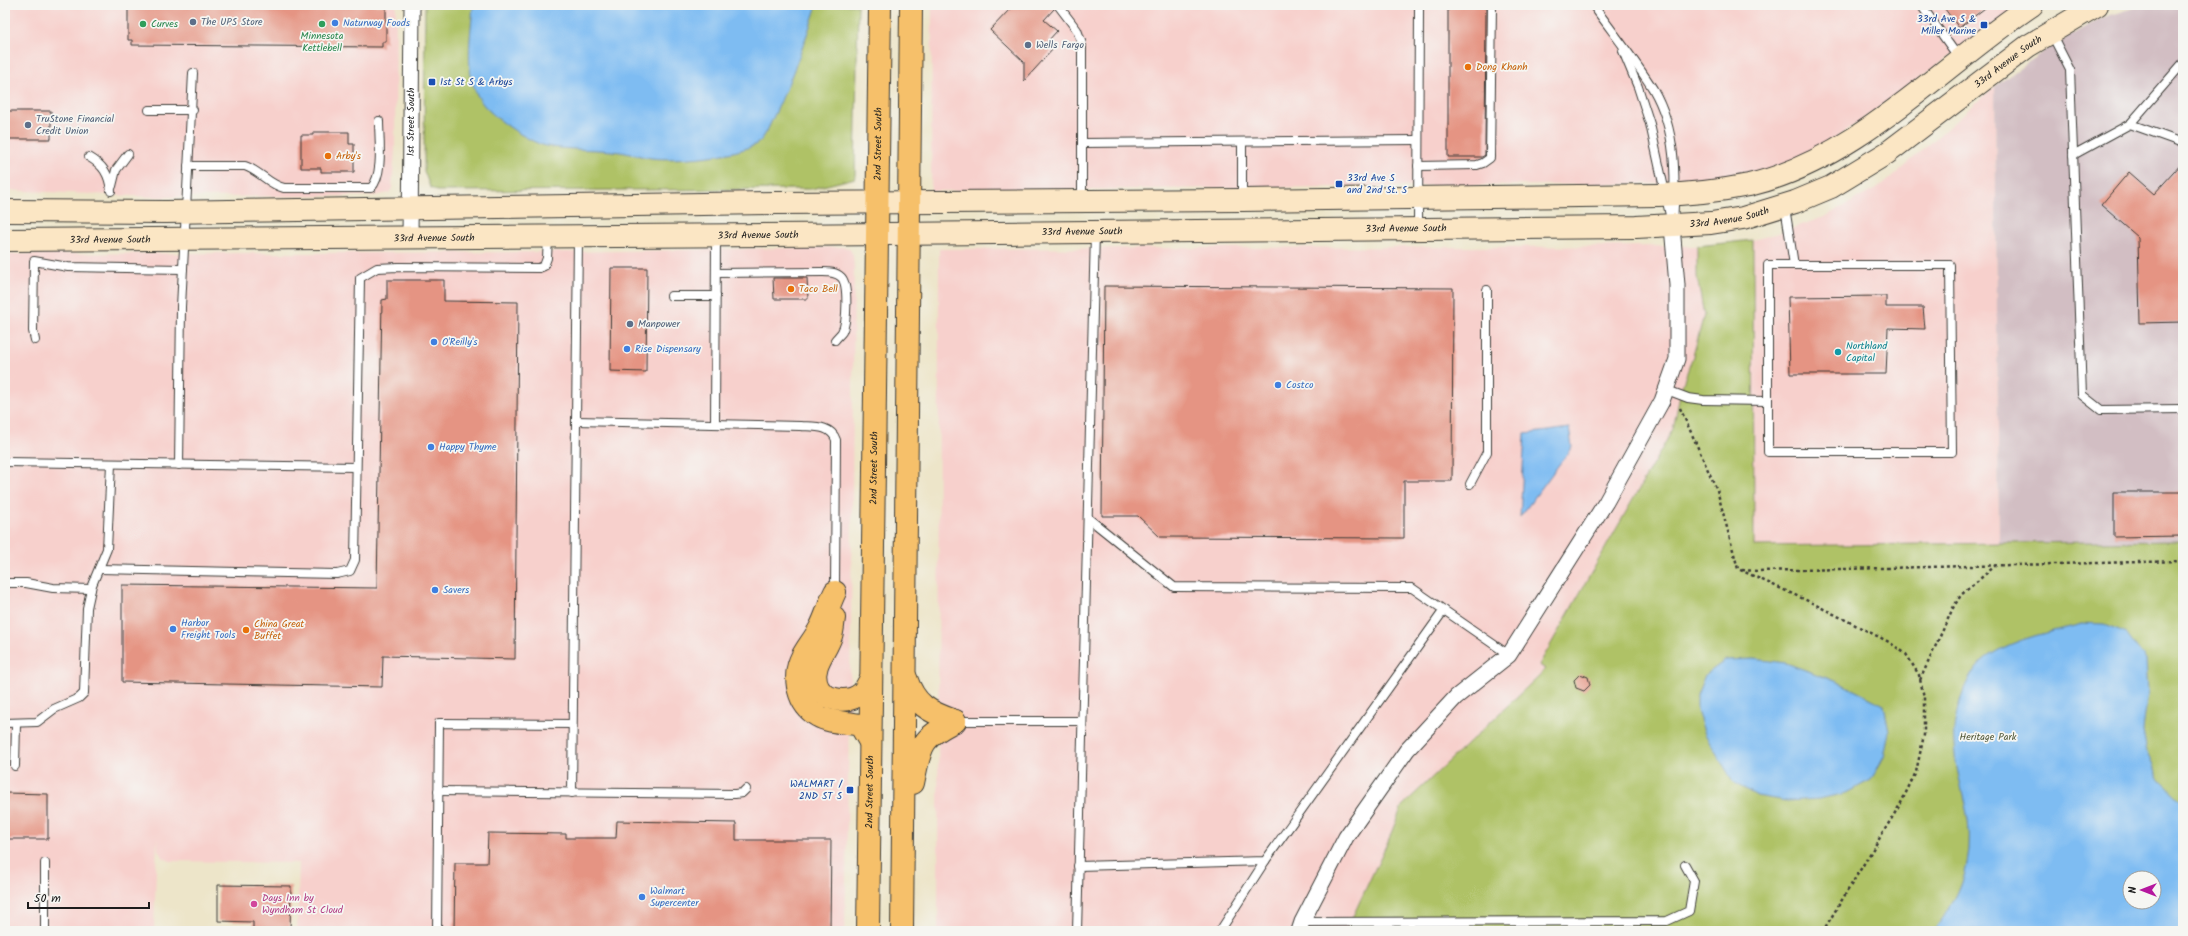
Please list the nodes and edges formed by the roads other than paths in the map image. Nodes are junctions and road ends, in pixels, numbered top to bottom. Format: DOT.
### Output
graph roads {
  1 [pos="412,5"];
  2 [pos="880,5"];
  3 [pos="911,5"];
  4 [pos="1058,5"];
  5 [pos="1419,5"];
  6 [pos="1492,5"];
  7 [pos="1593,5"];
  8 [pos="1921,5"];
  9 [pos="2032,5"];
  10 [pos="2097,5"];
  11 [pos="2050,31"];
  12 [pos="1618,41"];
  13 [pos="1960,59"];
  14 [pos="2183,63"];
  15 [pos="193,73"];
  16 [pos="149,110"];
  17 [pos="193,110"];
  18 [pos="379,121"];
  19 [pos="2130,124"];
  20 [pos="1418,140"];
  21 [pos="1242,142"];
  22 [pos="1082,143"];
  23 [pos="2183,143"];
  24 [pos="128,154"];
  25 [pos="2073,155"];
  26 [pos="89,157"];
  27 [pos="188,166"];
  28 [pos="1418,166"];
  29 [pos="1670,194"];
  30 [pos="1418,197"];
  31 [pos="1242,200"];
  32 [pos="1082,201"];
  33 [pos="876,202"];
  34 [pos="908,202"];
  35 [pos="1785,206"];
  36 [pos="410,208"];
  37 [pos="5,211"];
  38 [pos="187,211"];
  39 [pos="1672,226"];
  40 [pos="1418,228"];
  41 [pos="1095,232"];
  42 [pos="875,235"];
  43 [pos="908,235"];
  44 [pos="716,236"];
  45 [pos="548,237"];
  46 [pos="578,237"];
  47 [pos="410,239"];
  48 [pos="5,240"];
  49 [pos="185,240"];
  50 [pos="1794,265"];
  51 [pos="183,269"];
  52 [pos="716,273"];
  53 [pos="1487,290"];
  54 [pos="671,296"];
  55 [pos="716,296"];
  56 [pos="35,340"];
  57 [pos="836,340"];
  58 [pos="1667,390"];
  59 [pos="1768,401"];
  60 [pos="2183,409"];
  61 [pos="576,422"];
  62 [pos="715,424"];
  63 [pos="5,462"];
  64 [pos="110,464"];
  65 [pos="179,465"];
  66 [pos="356,467"];
  67 [pos="1470,484"];
  68 [pos="1088,518"];
  69 [pos="99,569"];
  70 [pos="5,583"];
  71 [pos="91,590"];
  72 [pos="835,592"];
  73 [pos="1444,610"];
  74 [pos="1509,655"];
  75 [pos="905,674"];
  76 [pos="870,680"];
  77 [pos="1082,720"];
  78 [pos="955,721"];
  79 [pos="5,723"];
  80 [pos="16,724"];
  81 [pos="572,724"];
  82 [pos="870,742"];
  83 [pos="15,766"];
  84 [pos="746,789"];
  85 [pos="438,792"];
  86 [pos="572,793"];
  87 [pos="903,824"];
  88 [pos="1265,861"];
  89 [pos="46,863"];
  90 [pos="1685,865"];
  91 [pos="1078,866"];
  92 [pos="1301,926"];
  93 [pos="45,931"];
  94 [pos="437,931"];
  95 [pos="868,931"];
  96 [pos="902,931"];
  97 [pos="1077,931"];
  98 [pos="1220,931"];
  1 -- 36 [label="street, 1st Street South"];
  2 -- 33 [label="main road, 2nd Street South"];
  3 -- 34 [label="main road"];
  4 -- 22 [label="lane"];
  5 -- 20 [label="lane"];
  6 -- 28 [label="lane"];
  7 -- 12 [label="lane"];
  8 -- 13 [label="lane"];
  9 -- 13 [label="main road"];
  10 -- 11 [label="main road, 33rd Avenue South"];
  11 -- 25 [label="lane"];
  11 -- 35 [label="main road, 33rd Avenue South"];
  12 -- 29 [label="lane"];
  12 -- 29 [label="lane"];
  13 -- 29 [label="main road"];
  14 -- 19 [label="lane"];
  15 -- 17 [label="lane"];
  16 -- 17 [label="lane"];
  17 -- 27 [label="lane"];
  18 -- 27 [label="lane"];
  19 -- 23 [label="lane"];
  19 -- 25 [label="lane"];
  20 -- 21 [label="lane"];
  20 -- 28 [label="lane"];
  21 -- 22 [label="lane"];
  21 -- 31 [label="lane"];
  22 -- 32 [label="lane"];
  24 -- 26 [label="lane"];
  25 -- 60 [label="lane"];
  27 -- 38 [label="lane"];
  28 -- 30 [label="lane"];
  29 -- 30 [label="main road"];
  29 -- 39 [label="lane"];
  30 -- 31 [label="main road"];
  30 -- 40 [label="lane"];
  31 -- 32 [label="main road"];
  32 -- 34 [label="main road"];
  33 -- 34 [label="main road"];
  33 -- 36 [label="main road"];
  33 -- 42 [label="main road, 2nd Street South"];
  34 -- 43 [label="main road"];
  35 -- 39 [label="main road, 33rd Avenue South"];
  35 -- 50 [label="lane"];
  36 -- 38 [label="main road"];
  36 -- 47 [label="street, 1st Street South"];
  37 -- 38 [label="main road"];
  38 -- 49 [label="lane"];
  39 -- 40 [label="main road, 33rd Avenue South"];
  39 -- 58 [label="street"];
  40 -- 41 [label="main road, 33rd Avenue South"];
  41 -- 43 [label="main road, 33rd Avenue South"];
  41 -- 68 [label="lane"];
  42 -- 43 [label="main road, 33rd Avenue South"];
  42 -- 44 [label="main road, 33rd Avenue South"];
  42 -- 76 [label="main road, 2nd Street South"];
  43 -- 75 [label="main road"];
  44 -- 46 [label="main road, 33rd Avenue South"];
  44 -- 52 [label="lane"];
  45 -- 46 [label="main road, 33rd Avenue South"];
  45 -- 47 [label="main road, 33rd Avenue South"];
  45 -- 66 [label="lane"];
  46 -- 61 [label="lane"];
  47 -- 49 [label="main road, 33rd Avenue South"];
  48 -- 49 [label="main road, 33rd Avenue South"];
  49 -- 51 [label="lane"];
  50 -- 59 [label="lane"];
  50 -- 59 [label="lane"];
  51 -- 56 [label="lane"];
  51 -- 65 [label="lane"];
  52 -- 55 [label="lane"];
  52 -- 57 [label="lane"];
  53 -- 67 [label="lane"];
  54 -- 55 [label="lane"];
  55 -- 62 [label="lane"];
  58 -- 59 [label="lane"];
  58 -- 74 [label="street"];
  61 -- 62 [label="lane"];
  61 -- 81 [label="lane"];
  62 -- 72 [label="lane"];
  63 -- 64 [label="lane"];
  64 -- 65 [label="lane"];
  64 -- 69 [label="lane"];
  65 -- 66 [label="lane"];
  66 -- 69 [label="lane"];
  68 -- 73 [label="lane"];
  68 -- 77 [label="lane"];
  69 -- 71 [label="lane"];
  70 -- 71 [label="lane"];
  71 -- 80 [label="lane"];
  72 -- 76 [label="main road"];
  72 -- 82 [label="main road"];
  73 -- 74 [label="lane"];
  73 -- 88 [label="lane"];
  74 -- 92 [label="street"];
  75 -- 78 [label="main road"];
  75 -- 87 [label="main road"];
  76 -- 82 [label="main road, 2nd Street South"];
  77 -- 78 [label="lane"];
  77 -- 91 [label="lane"];
  78 -- 87 [label="main road"];
  79 -- 80 [label="lane"];
  80 -- 83 [label="lane"];
  81 -- 85 [label="lane"];
  81 -- 86 [label="lane"];
  82 -- 95 [label="main road, 2nd Street South"];
  84 -- 86 [label="lane"];
  85 -- 86 [label="lane"];
  85 -- 94 [label="lane"];
  87 -- 96 [label="main road"];
  88 -- 91 [label="lane"];
  88 -- 98 [label="lane"];
  89 -- 93 [label="lane"];
  90 -- 92 [label="lane"];
  91 -- 97 [label="lane"];
}
